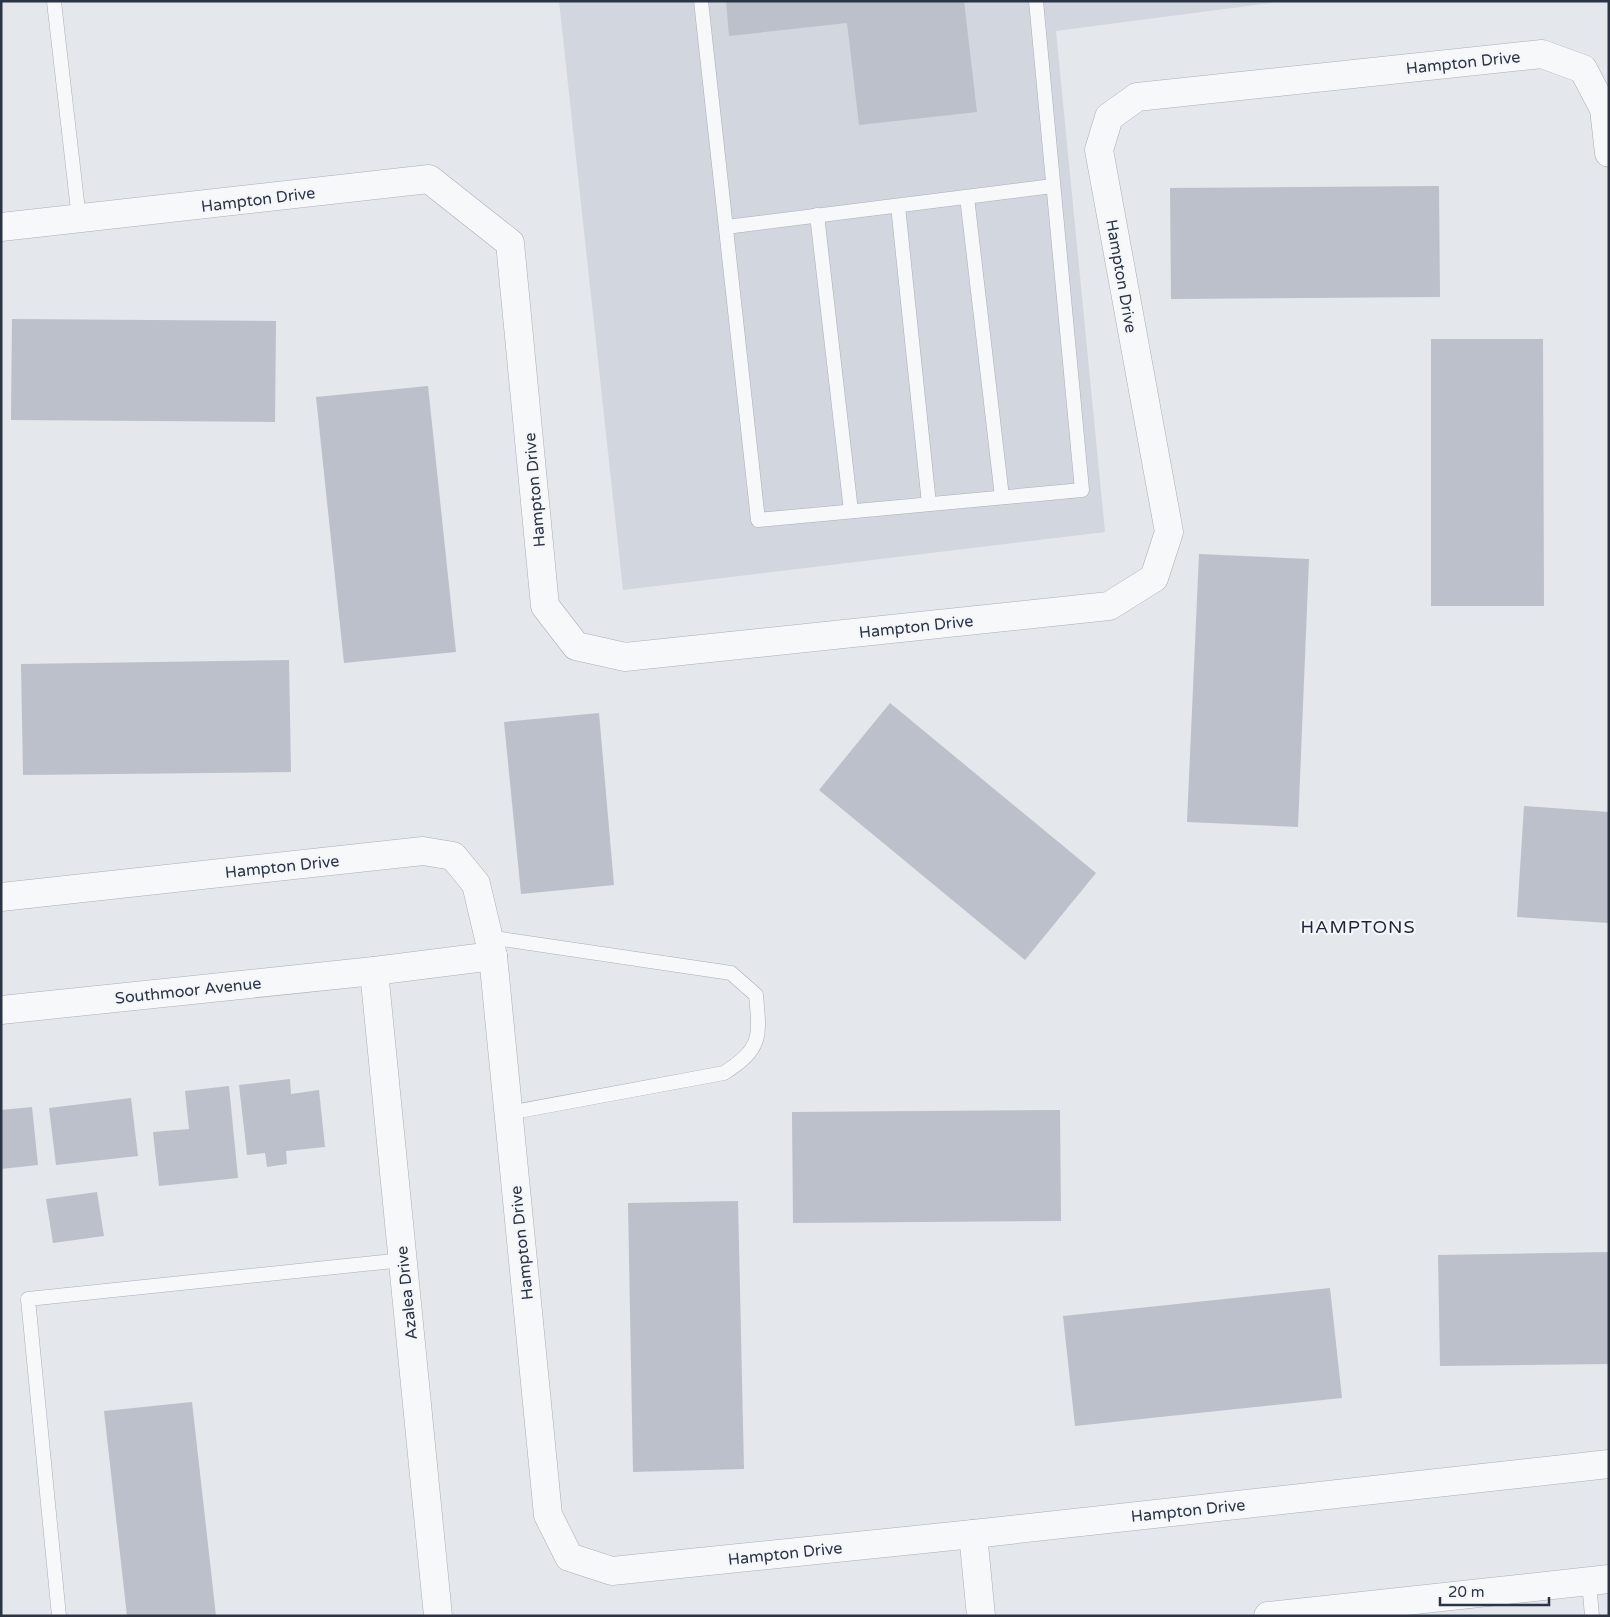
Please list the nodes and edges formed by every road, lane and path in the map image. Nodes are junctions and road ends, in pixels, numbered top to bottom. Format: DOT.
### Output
graph roads {
  1 [pos="701,1"];
  2 [pos="1036,1"];
  3 [pos="54,2"];
  4 [pos="1609,153"];
  5 [pos="1053,186"];
  6 [pos="967,197"];
  7 [pos="898,206"];
  8 [pos="817,215"];
  9 [pos="79,219"];
  10 [pos="726,227"];
  11 [pos="1,228"];
  12 [pos="1002,497"];
  13 [pos="930,504"];
  14 [pos="851,511"];
  15 [pos="1,897"];
  16 [pos="490,946"];
  17 [pos="374,971"];
  18 [pos="1,1010"];
  19 [pos="508,1113"];
  20 [pos="403,1260"];
  21 [pos="1609,1464"];
  22 [pos="973,1534"];
  23 [pos="1599,1580"];
  24 [pos="1393,1609"];
  25 [pos="1279,1615"];
  26 [pos="59,1616"];
  27 [pos="438,1616"];
  28 [pos="982,1616"];
  29 [pos="1592,1616"];
  1 -- 10 [label="lane"];
  2 -- 5 [label="lane"];
  3 -- 9 [label="lane"];
  4 -- 9 [label="street, Hampton Drive"];
  5 -- 6 [label="lane"];
  5 -- 12 [label="lane"];
  6 -- 7 [label="lane"];
  6 -- 12 [label="lane"];
  7 -- 8 [label="lane"];
  7 -- 13 [label="lane"];
  8 -- 10 [label="lane"];
  8 -- 14 [label="lane"];
  9 -- 11 [label="street, Hampton Drive"];
  10 -- 14 [label="lane"];
  12 -- 13 [label="lane"];
  13 -- 14 [label="lane"];
  15 -- 16 [label="street, Hampton Drive"];
  16 -- 17 [label="street"];
  16 -- 19 [label="street, Hampton Drive"];
  16 -- 19 [label="lane"];
  17 -- 18 [label="street, Southmoor Avenue"];
  17 -- 20 [label="street, Azalea Drive"];
  19 -- 22 [label="street, Hampton Drive"];
  20 -- 26 [label="lane"];
  20 -- 27 [label="street, Azalea Drive"];
  21 -- 22 [label="street, Hampton Drive"];
  22 -- 28 [label="street"];
  23 -- 24 [label="street"];
  23 -- 29 [label="lane"];
  24 -- 25 [label="street"];
}
